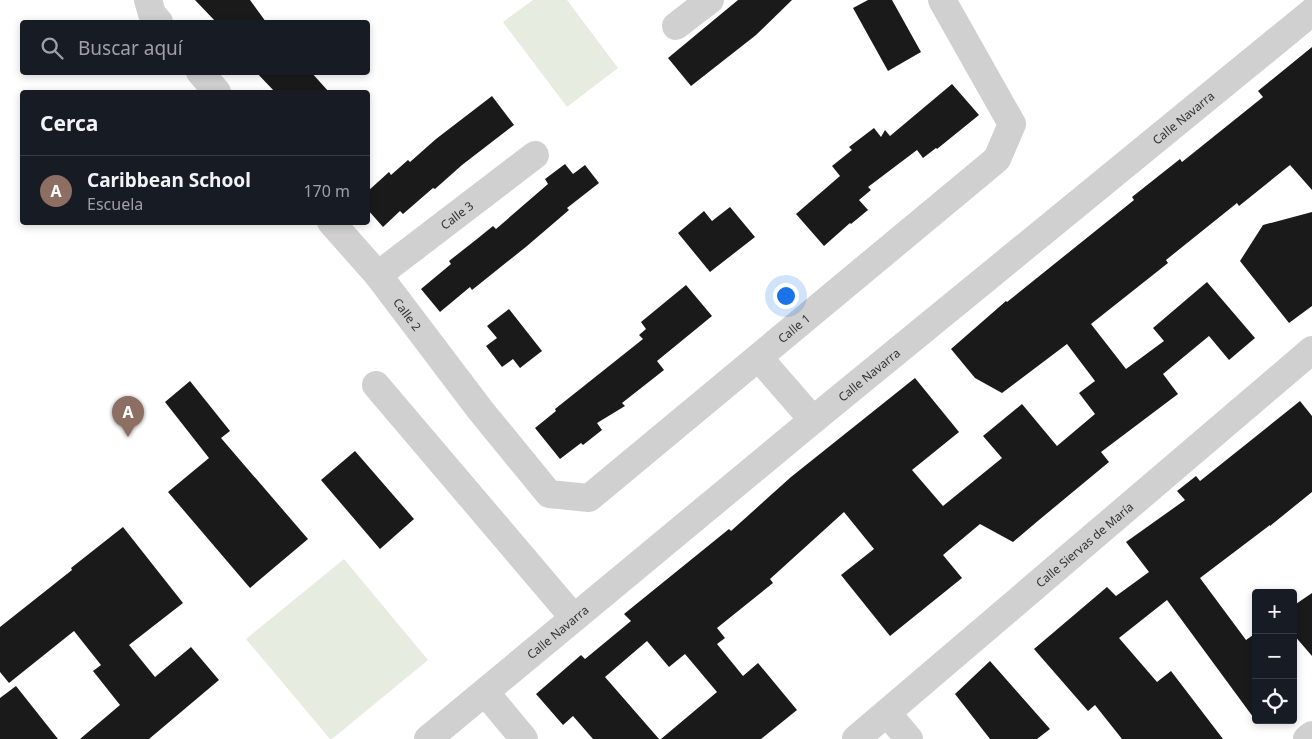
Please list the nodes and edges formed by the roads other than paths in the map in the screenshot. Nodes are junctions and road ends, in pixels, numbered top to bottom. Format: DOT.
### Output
graph roads {
  1 [pos="148,0"];
  2 [pos="710,0"];
  3 [pos="942,0"];
  4 [pos="1312,12"];
  5 [pos="157,20"];
  6 [pos="676,26"];
  7 [pos="202,75"];
  8 [pos="214,90"];
  9 [pos="534,155"];
  10 [pos="333,225"];
  11 [pos="378,274"];
  12 [pos="1312,350"];
  13 [pos="759,358"];
  14 [pos="376,385"];
  15 [pos="481,411"];
  16 [pos="813,420"];
  17 [pos="574,618"];
  18 [pos="485,692"];
  19 [pos="887,713"];
  20 [pos="1312,735"];
  21 [pos="428,739"];
  22 [pos="524,739"];
  23 [pos="856,739"];
  24 [pos="909,739"];
  25 [pos="1307,739"];
  1 -- 5 [label="street"];
  2 -- 6 [label="street"];
  3 -- 13 [label="street, Calle 1"];
  4 -- 16 [label="street, Calle Navarra"];
  7 -- 8 [label="street"];
  9 -- 11 [label="street, Calle 3"];
  10 -- 11 [label="street, Calle 2"];
  11 -- 15 [label="street, Calle 2"];
  12 -- 19 [label="street, Calle Siervas de María"];
  13 -- 15 [label="street, Calle 1"];
  13 -- 16 [label="street"];
  14 -- 17 [label="street"];
  16 -- 17 [label="street, Calle Navarra"];
  17 -- 18 [label="street, Calle Navarra"];
  18 -- 21 [label="street, Calle Navarra"];
  18 -- 22 [label="street"];
  19 -- 23 [label="street, Calle Siervas de María"];
  19 -- 24 [label="street"];
  20 -- 25 [label="street"];
}
